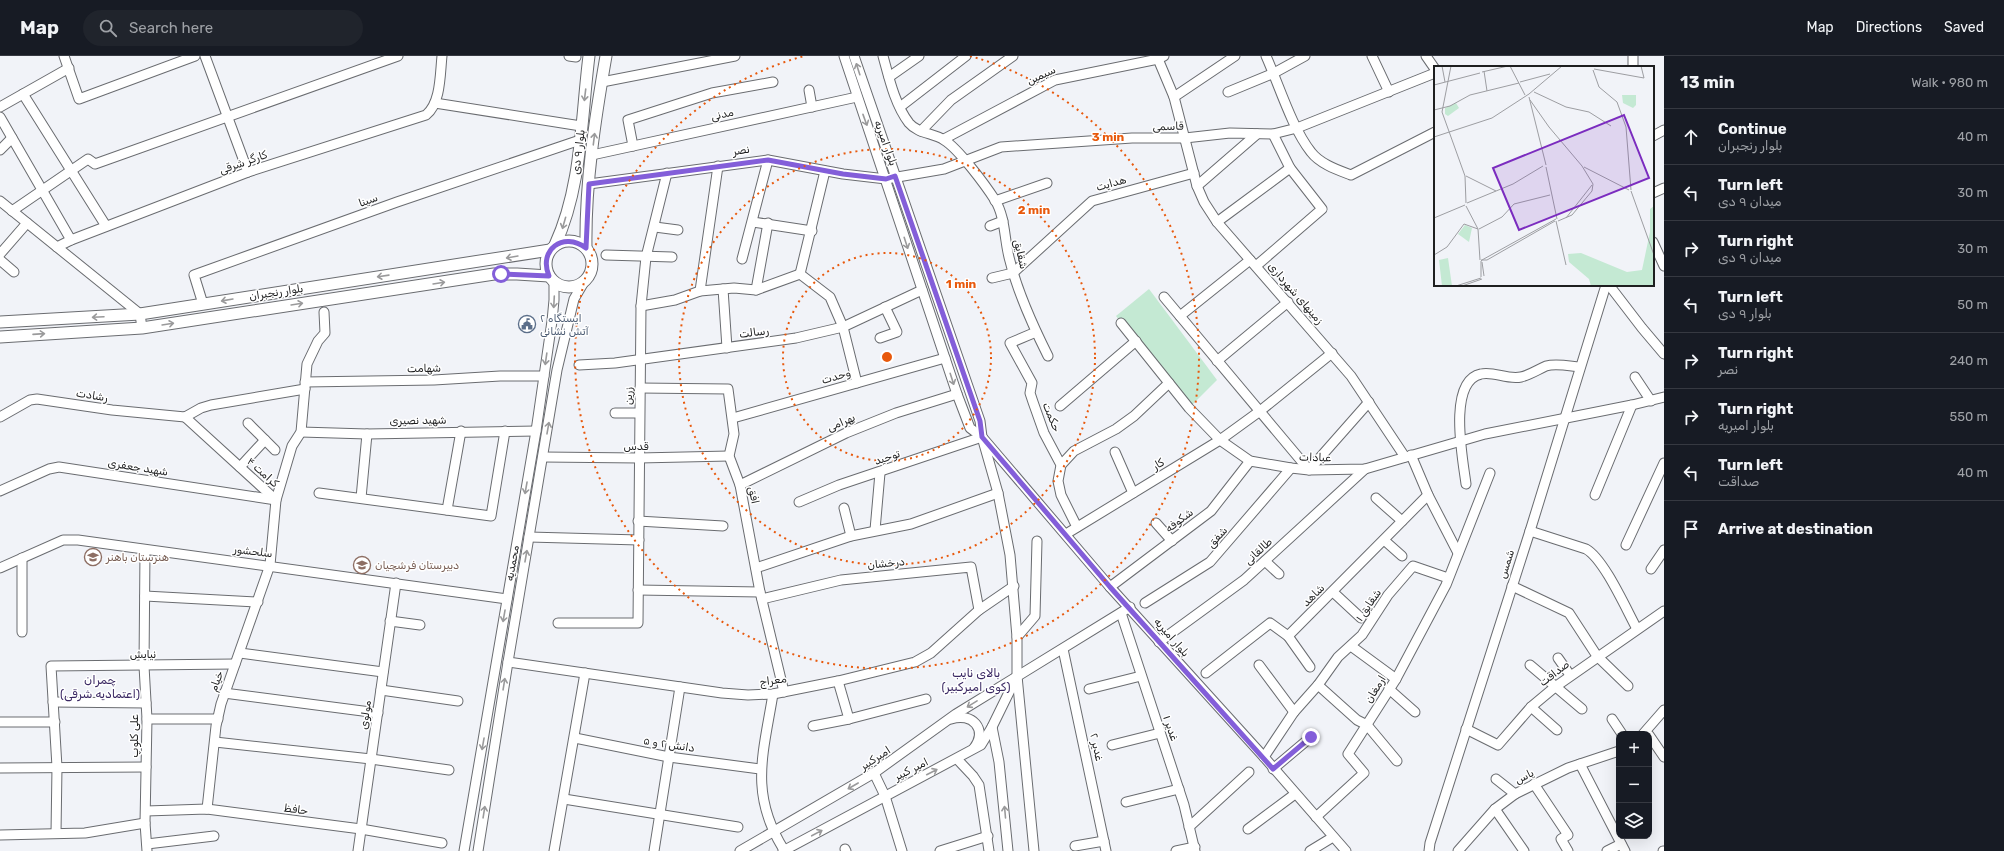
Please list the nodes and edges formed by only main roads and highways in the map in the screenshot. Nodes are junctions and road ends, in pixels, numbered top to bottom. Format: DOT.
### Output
graph roads {
  1 [pos="589,56"];
  2 [pos="606,56"];
  3 [pos="553,248"];
  4 [pos="586,248"];
  5 [pos="551,279"];
  6 [pos="0,322"];
  7 [pos="0,337"];
  1 -- 3 [label="main road, بلوار ۹ دی, one-way"];
  4 -- 2 [label="main road, بلوار ۹ دی, one-way"];
  3 -- 4 [label="main road"];
  3 -- 5 [label="main road"];
  3 -- 6 [label="main road, بلوار رنجبران, one-way"];
  4 -- 5 [label="main road"];
  7 -- 5 [label="main road, بلوار رنجبران, one-way"];
}
